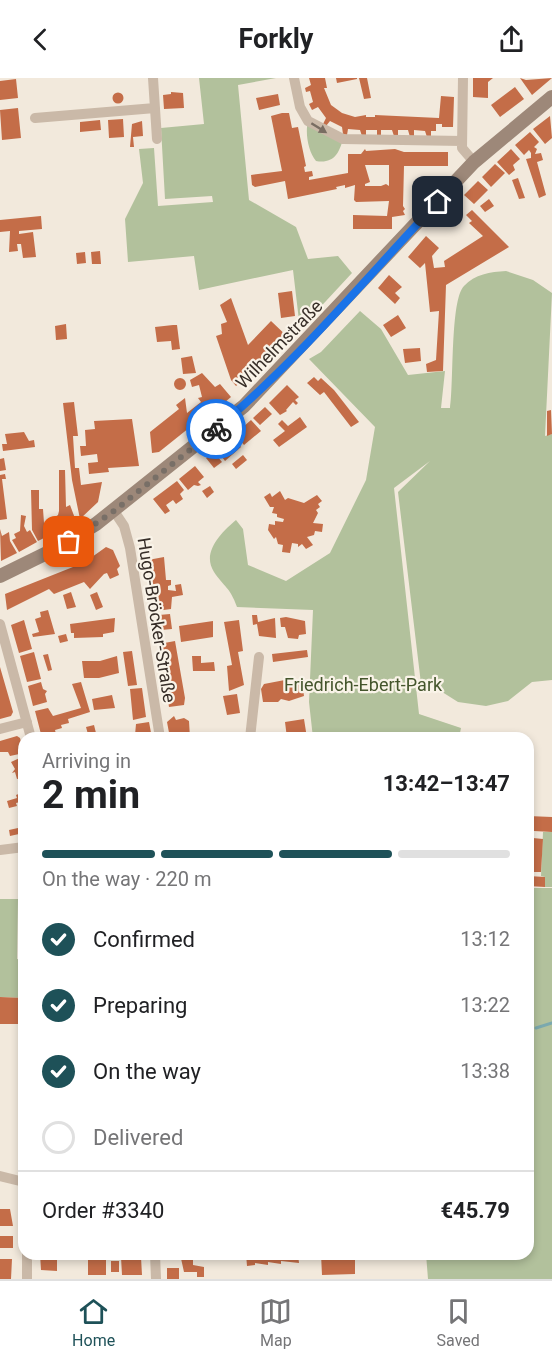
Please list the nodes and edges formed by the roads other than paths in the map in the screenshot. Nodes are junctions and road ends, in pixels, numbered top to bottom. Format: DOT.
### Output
graph roads {
  1 [pos="153,78"];
  2 [pos="294,78"];
  3 [pos="463,78"];
  4 [pos="552,97"];
  5 [pos="155,108"];
  6 [pos="35,118"];
  7 [pos="157,139"];
  8 [pos="462,141"];
  9 [pos="474,162"];
  10 [pos="114,511"];
  11 [pos="0,576"];
  12 [pos="0,624"];
  13 [pos="259,657"];
  14 [pos="27,722"];
  15 [pos="0,729"];
  16 [pos="30,732"];
  17 [pos="159,732"];
  18 [pos="251,732"];
  19 [pos="18,848"];
  20 [pos="0,850"];
  21 [pos="0,1176"];
  22 [pos="18,1180"];
  23 [pos="27,1260"];
  24 [pos="155,1260"];
  25 [pos="27,1279"];
  26 [pos="156,1279"];
  1 -- 5 [label="street"];
  2 -- 8 [label="street, one-way"];
  3 -- 8 [label="street"];
  4 -- 9 [label="main road, Wilhelmstraße"];
  5 -- 6 [label="street"];
  5 -- 7 [label="street"];
  8 -- 9 [label="street"];
  9 -- 10 [label="main road, Wilhelmstraße"];
  10 -- 11 [label="main road, Wilhelmstraße"];
  10 -- 17 [label="street, Hugo-Bröcker-Straße"];
  12 -- 14 [label="street"];
  13 -- 18 [label="street"];
  14 -- 15 [label="street"];
  14 -- 16 [label="street"];
  19 -- 20 [label="street"];
  21 -- 22 [label="street"];
  23 -- 25 [label="street"];
  24 -- 26 [label="street"];
}
